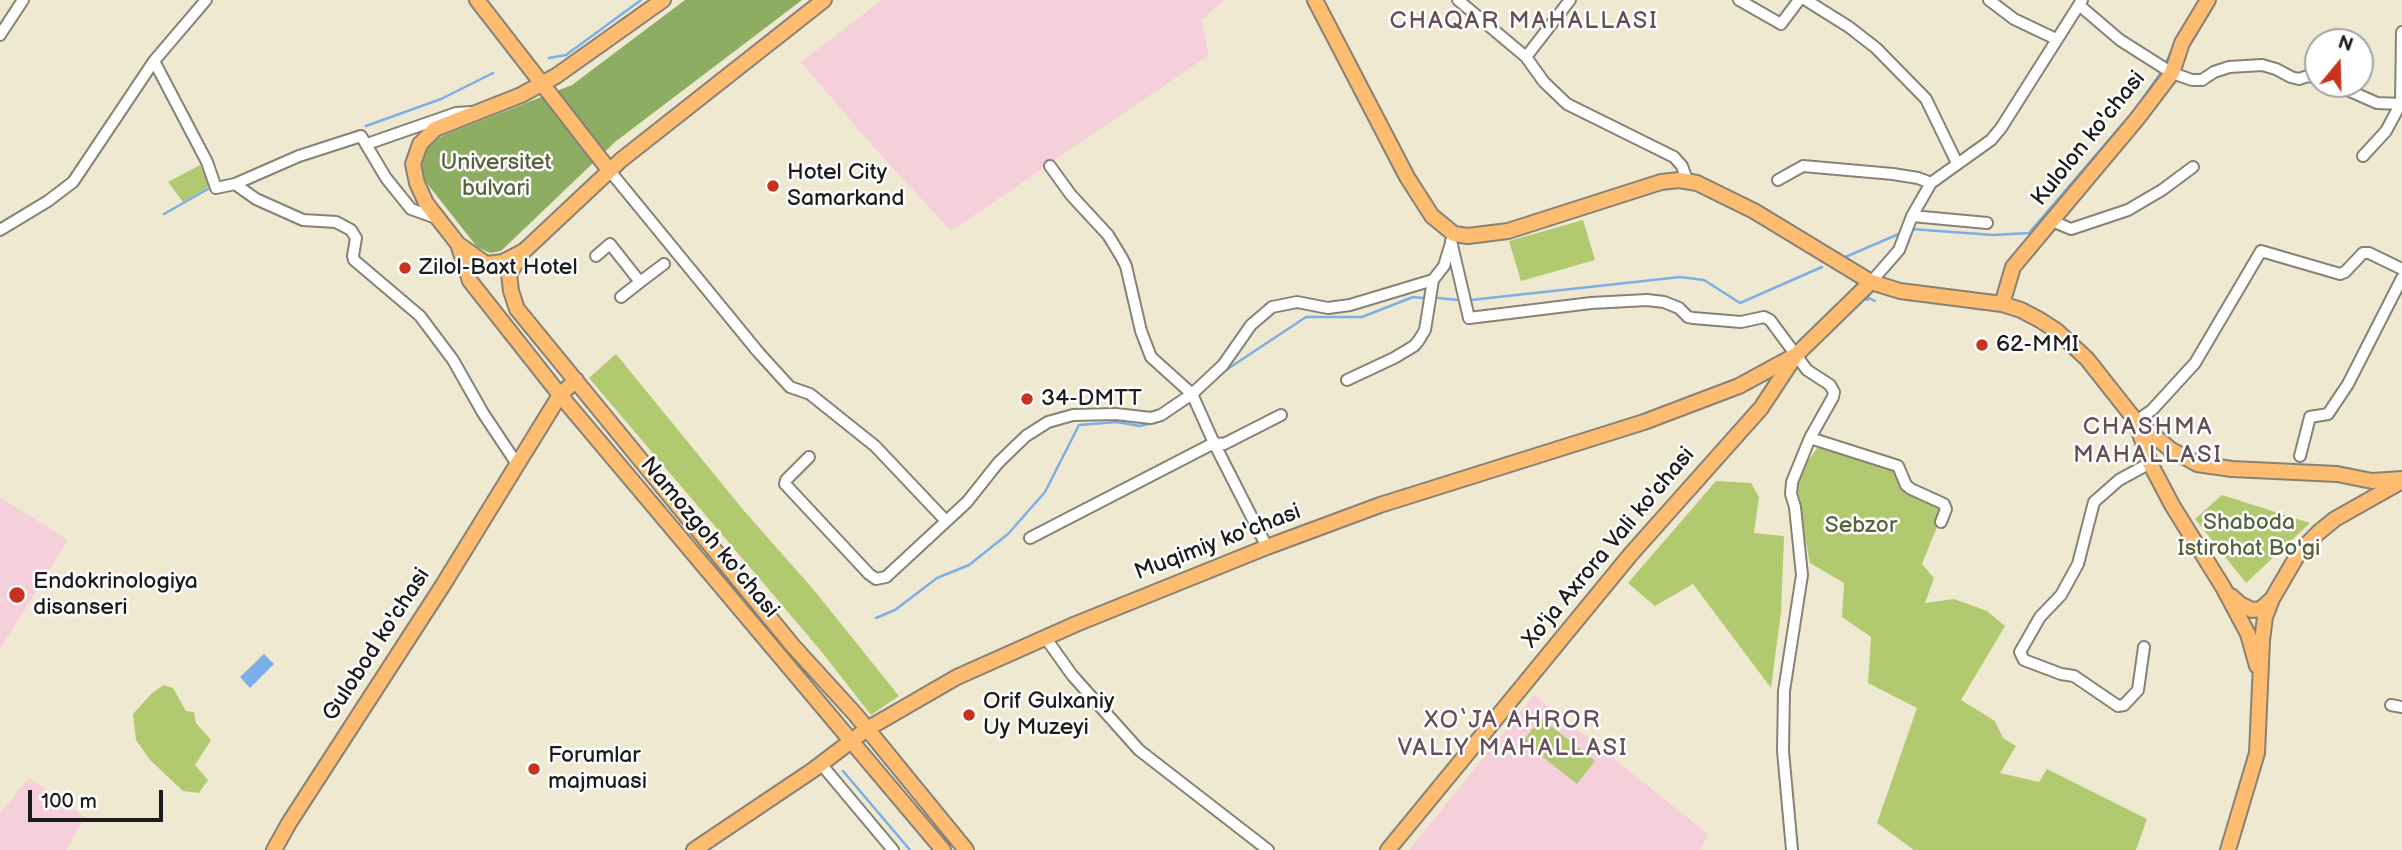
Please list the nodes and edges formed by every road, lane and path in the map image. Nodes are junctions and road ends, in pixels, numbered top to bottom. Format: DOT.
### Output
graph roads {
  1 [pos="23,0"];
  2 [pos="206,0"];
  3 [pos="477,0"];
  4 [pos="663,0"];
  5 [pos="824,0"];
  6 [pos="1315,0"];
  7 [pos="1458,0"];
  8 [pos="1570,0"];
  9 [pos="1739,0"];
  10 [pos="1799,0"];
  11 [pos="1806,0"];
  12 [pos="1989,0"];
  13 [pos="2207,0"];
  14 [pos="2080,2"];
  15 [pos="2402,32"];
  16 [pos="0,35"];
  17 [pos="2056,39"];
  18 [pos="2401,46"];
  19 [pos="1526,57"];
  20 [pos="154,61"];
  21 [pos="2166,69"];
  22 [pos="2304,77"];
  23 [pos="541,85"];
  24 [pos="2366,98"];
  25 [pos="2402,103"];
  26 [pos="478,112"];
  27 [pos="367,144"];
  28 [pos="2364,156"];
  29 [pos="1957,163"];
  30 [pos="1049,166"];
  31 [pos="2193,167"];
  32 [pos="609,170"];
  33 [pos="1687,180"];
  34 [pos="1778,180"];
  35 [pos="1931,183"];
  36 [pos="235,184"];
  37 [pos="439,219"];
  38 [pos="2052,221"];
  39 [pos="1987,223"];
  40 [pos="1908,226"];
  41 [pos="0,229"];
  42 [pos="1452,237"];
  43 [pos="458,244"];
  44 [pos="524,251"];
  45 [pos="596,256"];
  46 [pos="664,264"];
  47 [pos="2402,270"];
  48 [pos="2402,278"];
  49 [pos="1433,280"];
  50 [pos="640,282"];
  51 [pos="1871,282"];
  52 [pos="621,297"];
  53 [pos="2002,304"];
  54 [pos="1796,355"];
  55 [pos="576,380"];
  56 [pos="1347,380"];
  57 [pos="1192,394"];
  58 [pos="560,396"];
  59 [pos="1281,415"];
  60 [pos="2136,421"];
  61 [pos="1810,438"];
  62 [pos="1214,443"];
  63 [pos="2170,449"];
  64 [pos="2300,456"];
  65 [pos="809,457"];
  66 [pos="2150,463"];
  67 [pos="517,464"];
  68 [pos="2337,474"];
  69 [pos="2402,480"];
  70 [pos="2352,511"];
  71 [pos="946,521"];
  72 [pos="1941,522"];
  73 [pos="1030,538"];
  74 [pos="1267,547"];
  75 [pos="730,569"];
  76 [pos="714,580"];
  77 [pos="2223,587"];
  78 [pos="2272,599"];
  79 [pos="1045,637"];
  80 [pos="2144,647"];
  81 [pos="2261,680"];
  82 [pos="867,729"];
  83 [pos="852,740"];
  84 [pos="821,764"];
  85 [pos="936,848"];
  86 [pos="1267,849"];
  87 [pos="274,850"];
  88 [pos="694,850"];
  89 [pos="893,850"];
  90 [pos="966,850"];
  91 [pos="1388,850"];
  92 [pos="1792,850"];
  93 [pos="2228,850"];
  1 -- 16 [label="street"];
  2 -- 20 [label="street"];
  3 -- 23 [label="main road"];
  4 -- 23 [label="main road"];
  5 -- 32 [label="main road"];
  6 -- 42 [label="main road"];
  7 -- 19 [label="street"];
  8 -- 19 [label="street"];
  9 -- 10 [label="street"];
  11 -- 29 [label="street"];
  12 -- 17 [label="street"];
  13 -- 21 [label="main road, Kulolon ko'chasi"];
  14 -- 17 [label="street"];
  14 -- 21 [label="street"];
  15 -- 18 [label="street"];
  17 -- 29 [label="street"];
  18 -- 25 [label="street"];
  19 -- 33 [label="street"];
  20 -- 36 [label="street"];
  20 -- 41 [label="street"];
  21 -- 22 [label="street"];
  21 -- 38 [label="main road, Kulolon ko'chasi"];
  23 -- 26 [label="main road"];
  23 -- 32 [label="main road"];
  24 -- 25 [label="street"];
  25 -- 28 [label="street"];
  26 -- 27 [label="street"];
  26 -- 37 [label="main road"];
  27 -- 36 [label="street"];
  27 -- 37 [label="street"];
  29 -- 35 [label="street"];
  30 -- 57 [label="street"];
  31 -- 38 [label="street"];
  32 -- 44 [label="main road"];
  32 -- 71 [label="street"];
  33 -- 42 [label="main road"];
  33 -- 51 [label="main road"];
  34 -- 35 [label="street"];
  35 -- 40 [label="street"];
  36 -- 67 [label="street"];
  37 -- 43 [label="main road"];
  38 -- 53 [label="main road, Kulolon ko'chasi"];
  39 -- 40 [label="street"];
  40 -- 51 [label="street"];
  42 -- 49 [label="street"];
  42 -- 54 [label="street"];
  43 -- 44 [label="main road"];
  43 -- 58 [label="main road, Namozgoh ko'chasi"];
  44 -- 55 [label="main road, Namozgoh ko'chasi"];
  45 -- 50 [label="street"];
  46 -- 50 [label="street"];
  47 -- 60 [label="street"];
  48 -- 64 [label="street"];
  49 -- 56 [label="street"];
  49 -- 57 [label="street"];
  50 -- 52 [label="street"];
  51 -- 53 [label="main road"];
  51 -- 54 [label="main road, Xo'ja Axrora Vali ko'chasi"];
  53 -- 60 [label="main road"];
  54 -- 61 [label="street"];
  54 -- 74 [label="main road, Muqimiy ko'chasi"];
  54 -- 91 [label="main road, Xo'ja Axrora Vali ko'chasi"];
  55 -- 58 [label="main road, Gulobod ko'chasi"];
  55 -- 75 [label="main road, Namozgoh ko'chasi"];
  57 -- 62 [label="street"];
  57 -- 71 [label="street"];
  58 -- 67 [label="main road, Gulobod ko'chasi"];
  58 -- 76 [label="main road, Namozgoh ko'chasi"];
  59 -- 62 [label="street"];
  60 -- 63 [label="main road"];
  60 -- 66 [label="main road"];
  61 -- 72 [label="street"];
  61 -- 92 [label="street"];
  62 -- 73 [label="street"];
  62 -- 74 [label="street"];
  63 -- 66 [label="main road"];
  63 -- 68 [label="main road"];
  65 -- 71 [label="street"];
  66 -- 77 [label="main road"];
  66 -- 80 [label="street"];
  67 -- 87 [label="main road, Gulobod ko'chasi"];
  68 -- 69 [label="main road"];
  68 -- 70 [label="main road"];
  69 -- 70 [label="main road"];
  70 -- 78 [label="main road"];
  74 -- 79 [label="main road, Muqimiy ko'chasi"];
  75 -- 76 [label="main road"];
  75 -- 82 [label="main road, Namozgoh ko'chasi"];
  76 -- 83 [label="main road, Namozgoh ko'chasi"];
  77 -- 78 [label="main road"];
  77 -- 81 [label="main road"];
  78 -- 81 [label="main road"];
  79 -- 82 [label="main road, Muqimiy ko'chasi"];
  79 -- 86 [label="street"];
  81 -- 93 [label="main road"];
  82 -- 83 [label="main road, Muqimiy ko'chasi"];
  82 -- 90 [label="main road, Namozgoh ko'chasi"];
  83 -- 84 [label="main road, Muqimiy ko'chasi"];
  83 -- 85 [label="main road, Namozgoh ko'chasi"];
  84 -- 88 [label="main road, Muqimiy ko'chasi"];
  84 -- 89 [label="street"];
}
